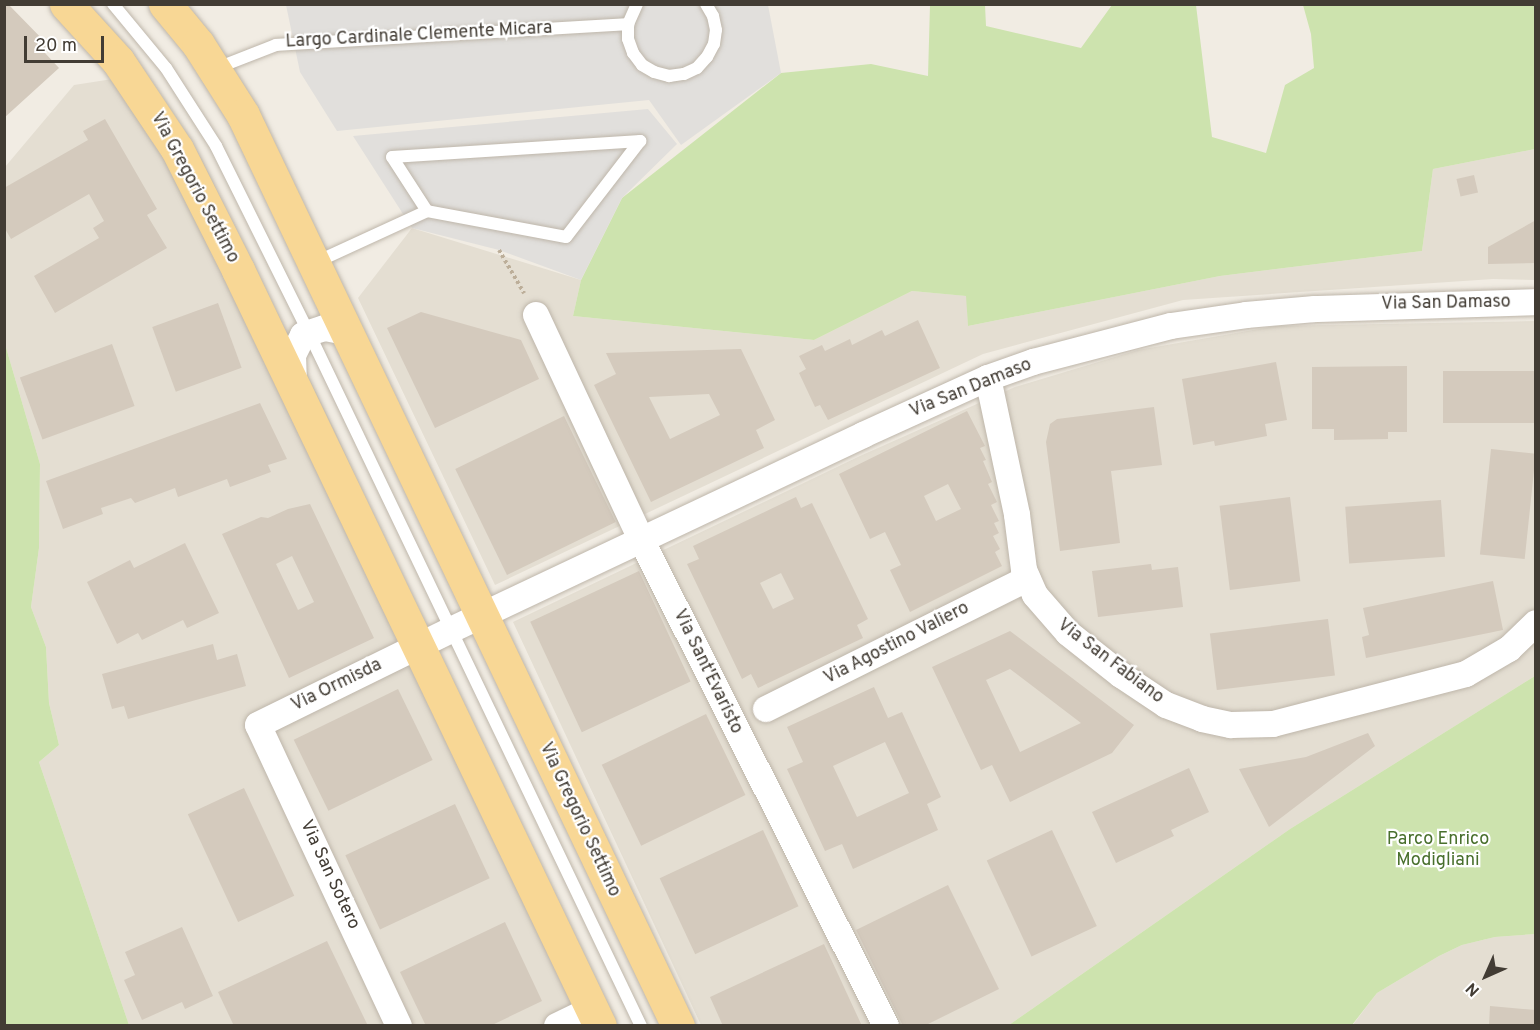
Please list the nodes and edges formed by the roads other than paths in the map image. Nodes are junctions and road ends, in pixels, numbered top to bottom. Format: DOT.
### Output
graph roads {
  1 [pos="66,4"];
  2 [pos="113,4"];
  3 [pos="165,4"];
  4 [pos="637,4"];
  5 [pos="706,4"];
  6 [pos="628,24"];
  7 [pos="215,69"];
  8 [pos="428,211"];
  9 [pos="312,263"];
  10 [pos="1536,302"];
  11 [pos="536,315"];
  12 [pos="309,331"];
  13 [pos="345,332"];
  14 [pos="988,378"];
  15 [pos="295,390"];
  16 [pos="641,539"];
  17 [pos="1027,579"];
  18 [pos="482,615"];
  19 [pos="1536,623"];
  20 [pos="451,630"];
  21 [pos="416,647"];
  22 [pos="766,710"];
  23 [pos="258,725"];
  24 [pos="596,1017"];
  25 [pos="399,1026"];
  26 [pos="557,1026"];
  27 [pos="641,1026"];
  28 [pos="678,1026"];
  29 [pos="886,1026"];
  1 -- 15 [label="main road, Via Gregorio Settimo"];
  2 -- 12 [label="lane, Via Gregorio Settimo"];
  3 -- 7 [label="main road, Via Gregorio Settimo"];
  4 -- 6 [label="lane"];
  5 -- 6 [label="lane"];
  6 -- 7 [label="lane, Largo Cardinale Clemente Micara"];
  7 -- 9 [label="main road, Via Gregorio Settimo"];
  8 -- 8 [label="lane"];
  8 -- 9 [label="lane"];
  9 -- 13 [label="main road, Via Gregorio Settimo"];
  10 -- 14 [label="street, Via San Damaso"];
  11 -- 16 [label="street, Via Sant'Evaristo"];
  12 -- 13 [label="street"];
  12 -- 15 [label="street, Via Gregorio Settimo"];
  12 -- 20 [label="lane, Via Gregorio Settimo"];
  13 -- 18 [label="main road, Via Gregorio Settimo"];
  14 -- 16 [label="street, Via San Damaso"];
  14 -- 17 [label="street, Via San Fabiano"];
  15 -- 21 [label="main road, Via Gregorio Settimo"];
  16 -- 18 [label="street, Via San Damaso"];
  16 -- 29 [label="street, Via Sant'Evaristo"];
  17 -- 19 [label="street, Via San Fabiano"];
  17 -- 22 [label="street, Via Agostino Valiero"];
  18 -- 20 [label="street"];
  18 -- 28 [label="main road, Via Gregorio Settimo"];
  20 -- 21 [label="street"];
  20 -- 27 [label="lane, Via Gregorio Settimo"];
  21 -- 23 [label="street, Via Ormisda"];
  21 -- 24 [label="main road, Via Gregorio Settimo"];
  23 -- 25 [label="street, Via San Sotero"];
  24 -- 26 [label="street"];
}
